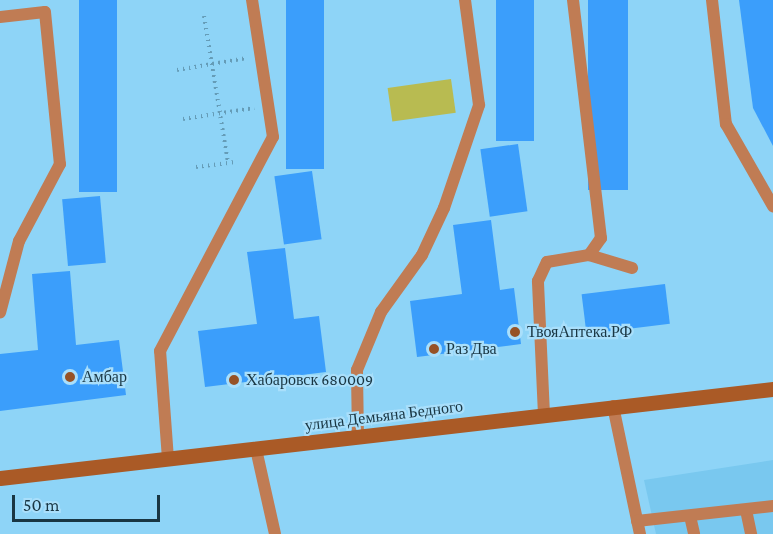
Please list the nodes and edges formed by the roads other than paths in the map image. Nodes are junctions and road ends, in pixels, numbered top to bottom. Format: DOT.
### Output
graph roads {
  1 [pos="252,0"];
  2 [pos="465,0"];
  3 [pos="573,0"];
  4 [pos="712,0"];
  5 [pos="0,18"];
  6 [pos="773,206"];
  7 [pos="589,255"];
  8 [pos="632,268"];
  9 [pos="0,313"];
  10 [pos="773,389"];
  11 [pos="613,406"];
  12 [pos="544,415"];
  13 [pos="358,437"];
  14 [pos="256,449"];
  15 [pos="168,459"];
  16 [pos="0,478"];
  17 [pos="773,506"];
  18 [pos="746,510"];
  19 [pos="690,516"];
  20 [pos="639,528"];
  21 [pos="274,534"];
  22 [pos="694,534"];
  23 [pos="751,534"];
  1 -- 15 [label="lane"];
  2 -- 13 [label="lane"];
  3 -- 7 [label="lane"];
  4 -- 6 [label="lane"];
  5 -- 9 [label="lane"];
  7 -- 8 [label="lane"];
  7 -- 12 [label="lane"];
  10 -- 11 [label="main road, улица Демьяна Бедного"];
  11 -- 12 [label="main road, улица Демьяна Бедного"];
  11 -- 20 [label="lane"];
  12 -- 13 [label="main road, улица Демьяна Бедного"];
  13 -- 14 [label="main road, улица Демьяна Бедного"];
  14 -- 15 [label="main road, улица Демьяна Бедного"];
  14 -- 21 [label="lane"];
  15 -- 16 [label="main road, улица Демьяна Бедного"];
  17 -- 18 [label="lane"];
  18 -- 19 [label="lane"];
  18 -- 23 [label="lane"];
  19 -- 20 [label="lane"];
  19 -- 22 [label="lane"];
}
